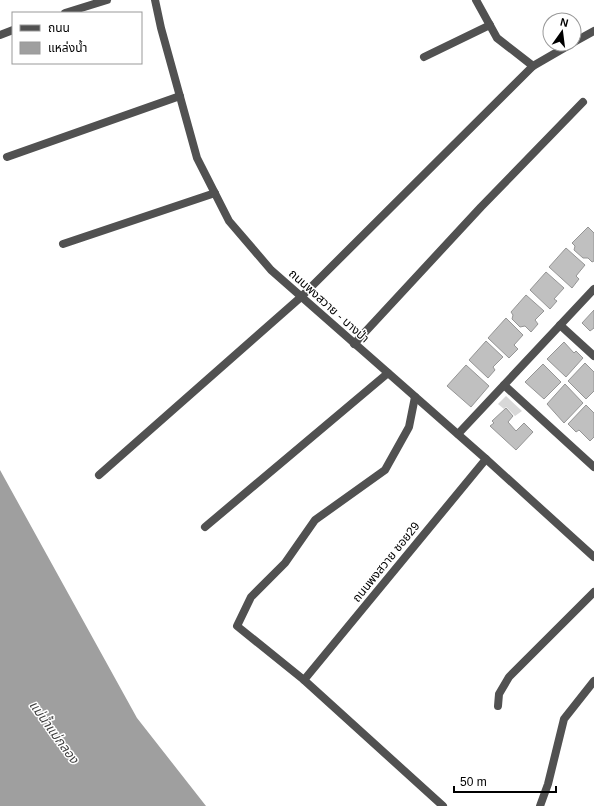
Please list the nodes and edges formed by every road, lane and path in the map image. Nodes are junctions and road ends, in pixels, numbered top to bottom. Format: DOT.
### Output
graph roads {
  1 [pos="106,0"];
  2 [pos="155,0"];
  3 [pos="476,0"];
  4 [pos="69,12"];
  5 [pos="490,26"];
  6 [pos="12,30"];
  7 [pos="594,31"];
  8 [pos="0,35"];
  9 [pos="582,38"];
  10 [pos="557,52"];
  11 [pos="424,57"];
  12 [pos="533,66"];
  13 [pos="180,96"];
  14 [pos="584,102"];
  15 [pos="7,157"];
  16 [pos="214,193"];
  17 [pos="63,244"];
  18 [pos="594,290"];
  19 [pos="301,297"];
  20 [pos="560,325"];
  21 [pos="354,344"];
  22 [pos="594,356"];
  23 [pos="388,373"];
  24 [pos="504,385"];
  25 [pos="415,397"];
  26 [pos="458,434"];
  27 [pos="486,459"];
  28 [pos="594,467"];
  29 [pos="99,475"];
  30 [pos="205,527"];
  31 [pos="594,557"];
  32 [pos="594,592"];
  33 [pos="304,680"];
  34 [pos="594,681"];
  35 [pos="498,706"];
  36 [pos="443,806"];
  37 [pos="540,806"];
  1 -- 4 [label="street"];
  2 -- 13 [label="street, ถนนพงสวาย - บางป่า"];
  3 -- 5 [label="street"];
  5 -- 11 [label="street"];
  5 -- 12 [label="street"];
  6 -- 8 [label="street"];
  7 -- 9 [label="street"];
  10 -- 12 [label="street"];
  12 -- 19 [label="street"];
  13 -- 15 [label="street"];
  13 -- 16 [label="street, ถนนพงสวาย - บางป่า"];
  14 -- 21 [label="street"];
  16 -- 17 [label="street"];
  16 -- 19 [label="street, ถนนพงสวาย - บางป่า"];
  18 -- 20 [label="street"];
  19 -- 21 [label="street, ถนนพงสวาย - บางป่า"];
  19 -- 29 [label="street"];
  20 -- 22 [label="street"];
  20 -- 24 [label="street"];
  21 -- 23 [label="street, ถนนพงสวาย - บางป่า"];
  23 -- 25 [label="street, ถนนพงสวาย - บางป่า"];
  23 -- 30 [label="street"];
  24 -- 26 [label="street"];
  24 -- 28 [label="street"];
  25 -- 26 [label="street, ถนนพงสวาย - บางป่า"];
  25 -- 33 [label="street"];
  26 -- 27 [label="street, ถนนพงสวาย - บางป่า"];
  27 -- 31 [label="street, ถนนพงสวาย - บางป่า"];
  27 -- 33 [label="street, ถนนพงสวาย ซอย29"];
  32 -- 35 [label="street"];
  33 -- 36 [label="street"];
  34 -- 37 [label="street"];
}
